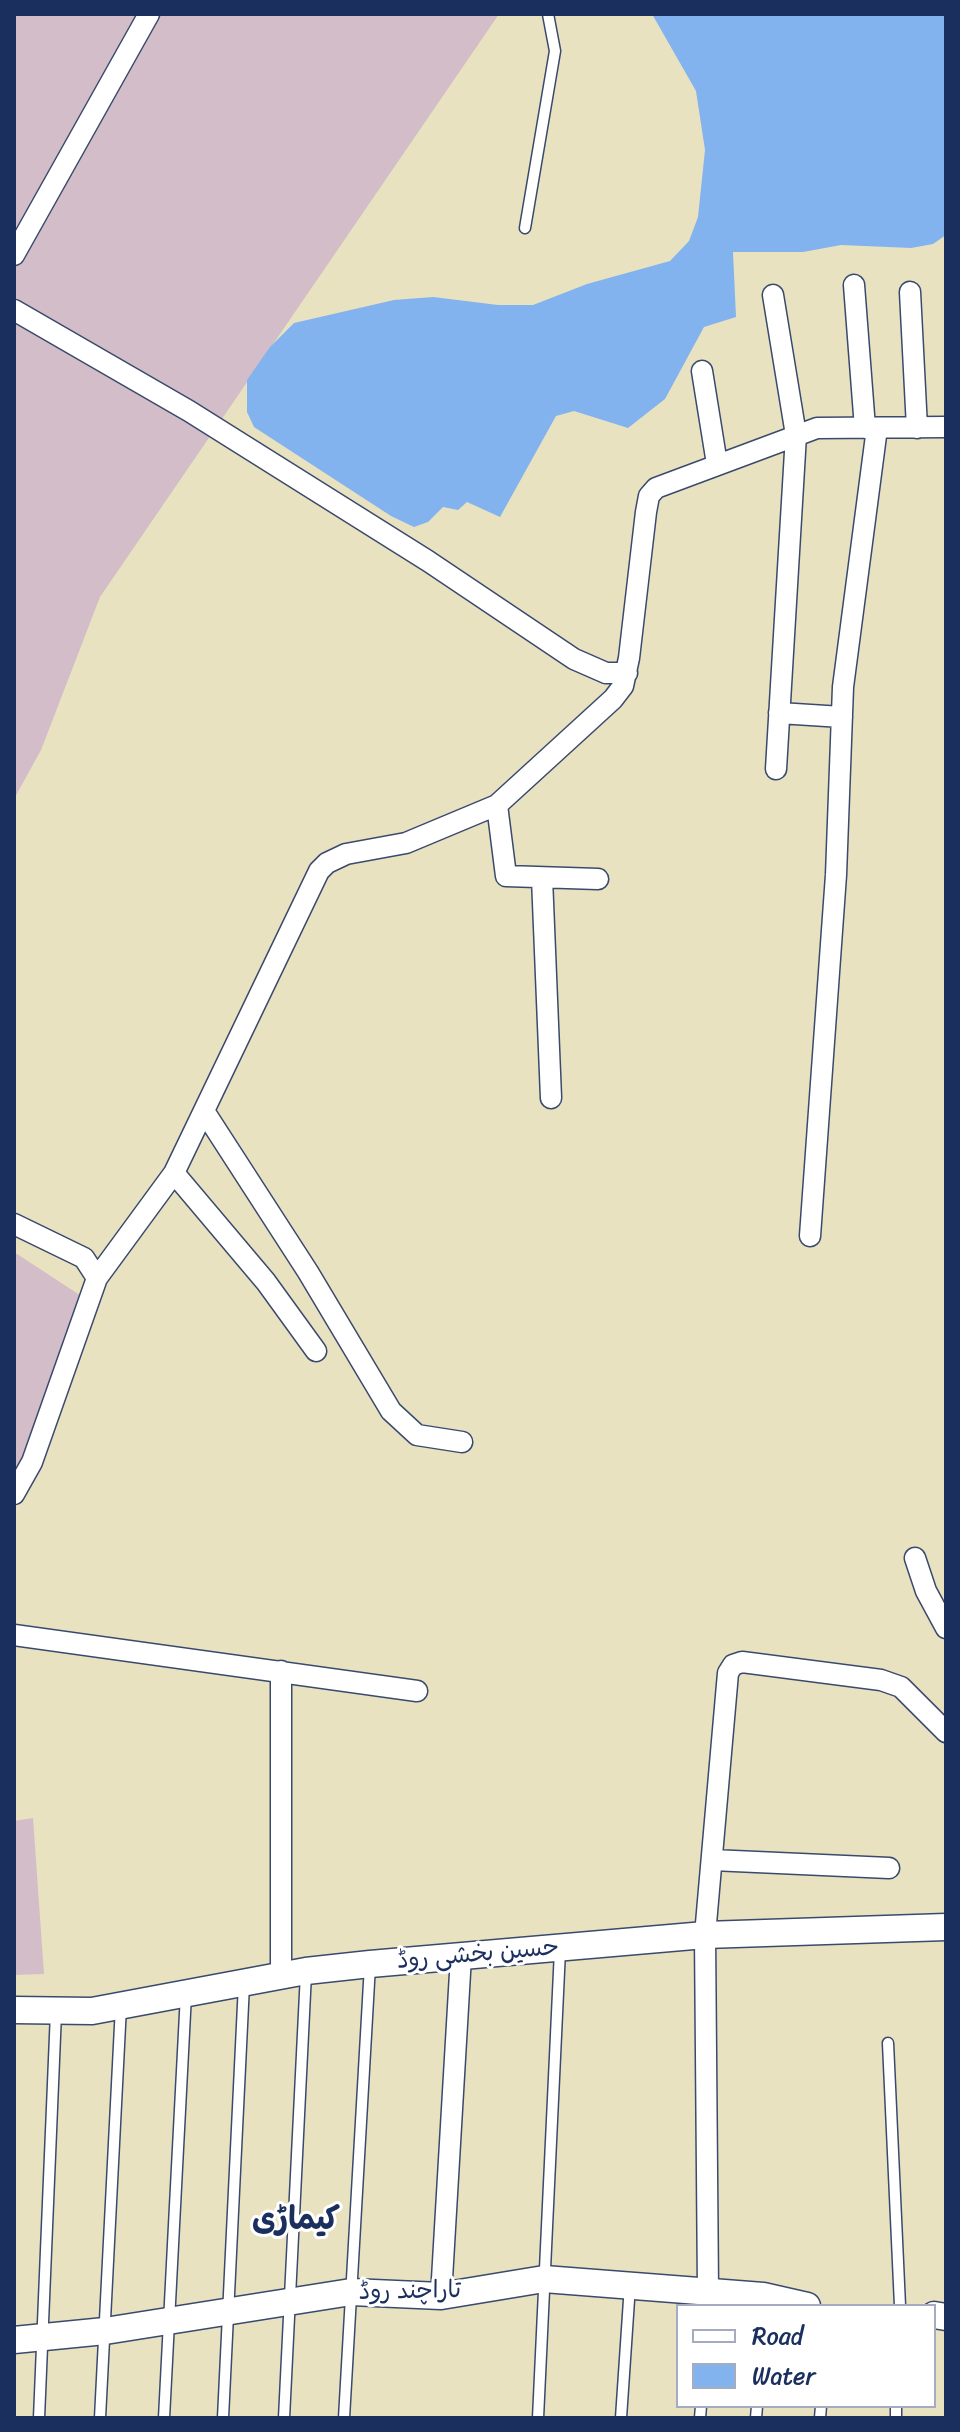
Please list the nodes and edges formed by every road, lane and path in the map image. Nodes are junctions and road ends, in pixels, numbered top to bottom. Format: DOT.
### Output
graph roads {
  1 [pos="149,14"];
  2 [pos="548,14"];
  3 [pos="525,228"];
  4 [pos="14,255"];
  5 [pos="854,285"];
  6 [pos="910,292"];
  7 [pos="773,295"];
  8 [pos="14,310"];
  9 [pos="702,371"];
  10 [pos="946,427"];
  11 [pos="871,428"];
  12 [pos="917,428"];
  13 [pos="796,435"];
  14 [pos="717,464"];
  15 [pos="627,673"];
  16 [pos="779,713"];
  17 [pos="842,717"];
  18 [pos="776,769"];
  19 [pos="497,805"];
  20 [pos="542,878"];
  21 [pos="598,879"];
  22 [pos="551,1098"];
  23 [pos="204,1111"];
  24 [pos="174,1173"];
  25 [pos="14,1224"];
  26 [pos="810,1236"];
  27 [pos="97,1278"];
  28 [pos="316,1351"];
  29 [pos="462,1442"];
  30 [pos="14,1494"];
  31 [pos="915,1558"];
  32 [pos="946,1628"];
  33 [pos="14,1635"];
  34 [pos="281,1671"];
  35 [pos="417,1691"];
  36 [pos="946,1732"];
  37 [pos="712,1860"];
  38 [pos="889,1868"];
  39 [pos="946,1927"];
  40 [pos="705,1935"];
  41 [pos="560,1948"];
  42 [pos="461,1956"];
  43 [pos="370,1964"];
  44 [pos="294,1973"];
  45 [pos="244,1982"];
  46 [pos="186,1992"];
  47 [pos="121,2004"];
  48 [pos="14,2010"];
  49 [pos="56,2012"];
  50 [pos="888,2043"];
  51 [pos="544,2279"];
  52 [pos="630,2283"];
  53 [pos="351,2292"];
  54 [pos="441,2296"];
  55 [pos="708,2298"];
  56 [pos="290,2301"];
  57 [pos="763,2301"];
  58 [pos="789,2304"];
  59 [pos="900,2304"];
  60 [pos="228,2311"];
  61 [pos="169,2320"];
  62 [pos="105,2331"];
  63 [pos="43,2338"];
  64 [pos="14,2340"];
  65 [pos="39,2418"];
  66 [pos="100,2418"];
  67 [pos="164,2418"];
  68 [pos="223,2418"];
  69 [pos="284,2418"];
  70 [pos="344,2418"];
  71 [pos="538,2418"];
  72 [pos="621,2418"];
  1 -- 4 [label="street"];
  2 -- 3 [label="lane"];
  5 -- 11 [label="street"];
  6 -- 12 [label="street"];
  7 -- 13 [label="street"];
  8 -- 15 [label="street"];
  9 -- 14 [label="street"];
  10 -- 12 [label="street"];
  11 -- 12 [label="street"];
  11 -- 13 [label="street"];
  11 -- 17 [label="street"];
  13 -- 14 [label="street"];
  13 -- 16 [label="street"];
  14 -- 15 [label="street"];
  15 -- 19 [label="street"];
  16 -- 17 [label="street"];
  16 -- 18 [label="street"];
  17 -- 26 [label="street"];
  19 -- 20 [label="street"];
  19 -- 23 [label="street"];
  20 -- 21 [label="street"];
  20 -- 22 [label="street"];
  23 -- 24 [label="street"];
  23 -- 29 [label="street"];
  24 -- 27 [label="street"];
  24 -- 28 [label="street"];
  25 -- 27 [label="street"];
  27 -- 30 [label="street"];
  31 -- 32 [label="street"];
  33 -- 34 [label="street"];
  34 -- 35 [label="street"];
  34 -- 44 [label="street"];
  36 -- 37 [label="street"];
  37 -- 38 [label="street"];
  37 -- 40 [label="street"];
  39 -- 40 [label="street, حسین بخشی روڈ"];
  40 -- 41 [label="street, حسین بخشی روڈ"];
  40 -- 55 [label="street"];
  41 -- 42 [label="street, حسین بخشی روڈ"];
  41 -- 51 [label="lane"];
  42 -- 43 [label="street, حسین بخشی روڈ"];
  42 -- 54 [label="street"];
  43 -- 44 [label="street, حسین بخشی روڈ"];
  43 -- 53 [label="lane"];
  44 -- 45 [label="street, حسین بخشی روڈ"];
  44 -- 56 [label="lane"];
  45 -- 46 [label="street, حسین بخشی روڈ"];
  45 -- 60 [label="lane"];
  46 -- 47 [label="street, حسین بخشی روڈ"];
  46 -- 61 [label="lane"];
  47 -- 49 [label="street, حسین بخشی روڈ"];
  47 -- 62 [label="lane"];
  48 -- 49 [label="street, حسین بخشی روڈ"];
  49 -- 63 [label="lane"];
  50 -- 59 [label="lane"];
  51 -- 52 [label="street, تاراچند روڈ"];
  51 -- 54 [label="street, تاراچند روڈ"];
  51 -- 71 [label="lane"];
  52 -- 55 [label="street, تاراچند روڈ"];
  52 -- 72 [label="lane"];
  53 -- 54 [label="street, تاراچند روڈ"];
  53 -- 56 [label="street, تاراچند روڈ"];
  53 -- 70 [label="lane"];
  55 -- 57 [label="street, تاراچند روڈ"];
  56 -- 60 [label="street, تاراچند روڈ"];
  56 -- 69 [label="lane"];
  57 -- 58 [label="street, تاراچند روڈ"];
  60 -- 61 [label="street, تاراچند روڈ"];
  60 -- 68 [label="lane"];
  61 -- 62 [label="street, تاراچند روڈ"];
  61 -- 67 [label="lane"];
  62 -- 63 [label="street, تاراچند روڈ"];
  62 -- 66 [label="lane"];
  63 -- 64 [label="street, تاراچند روڈ"];
  63 -- 65 [label="lane"];
}
